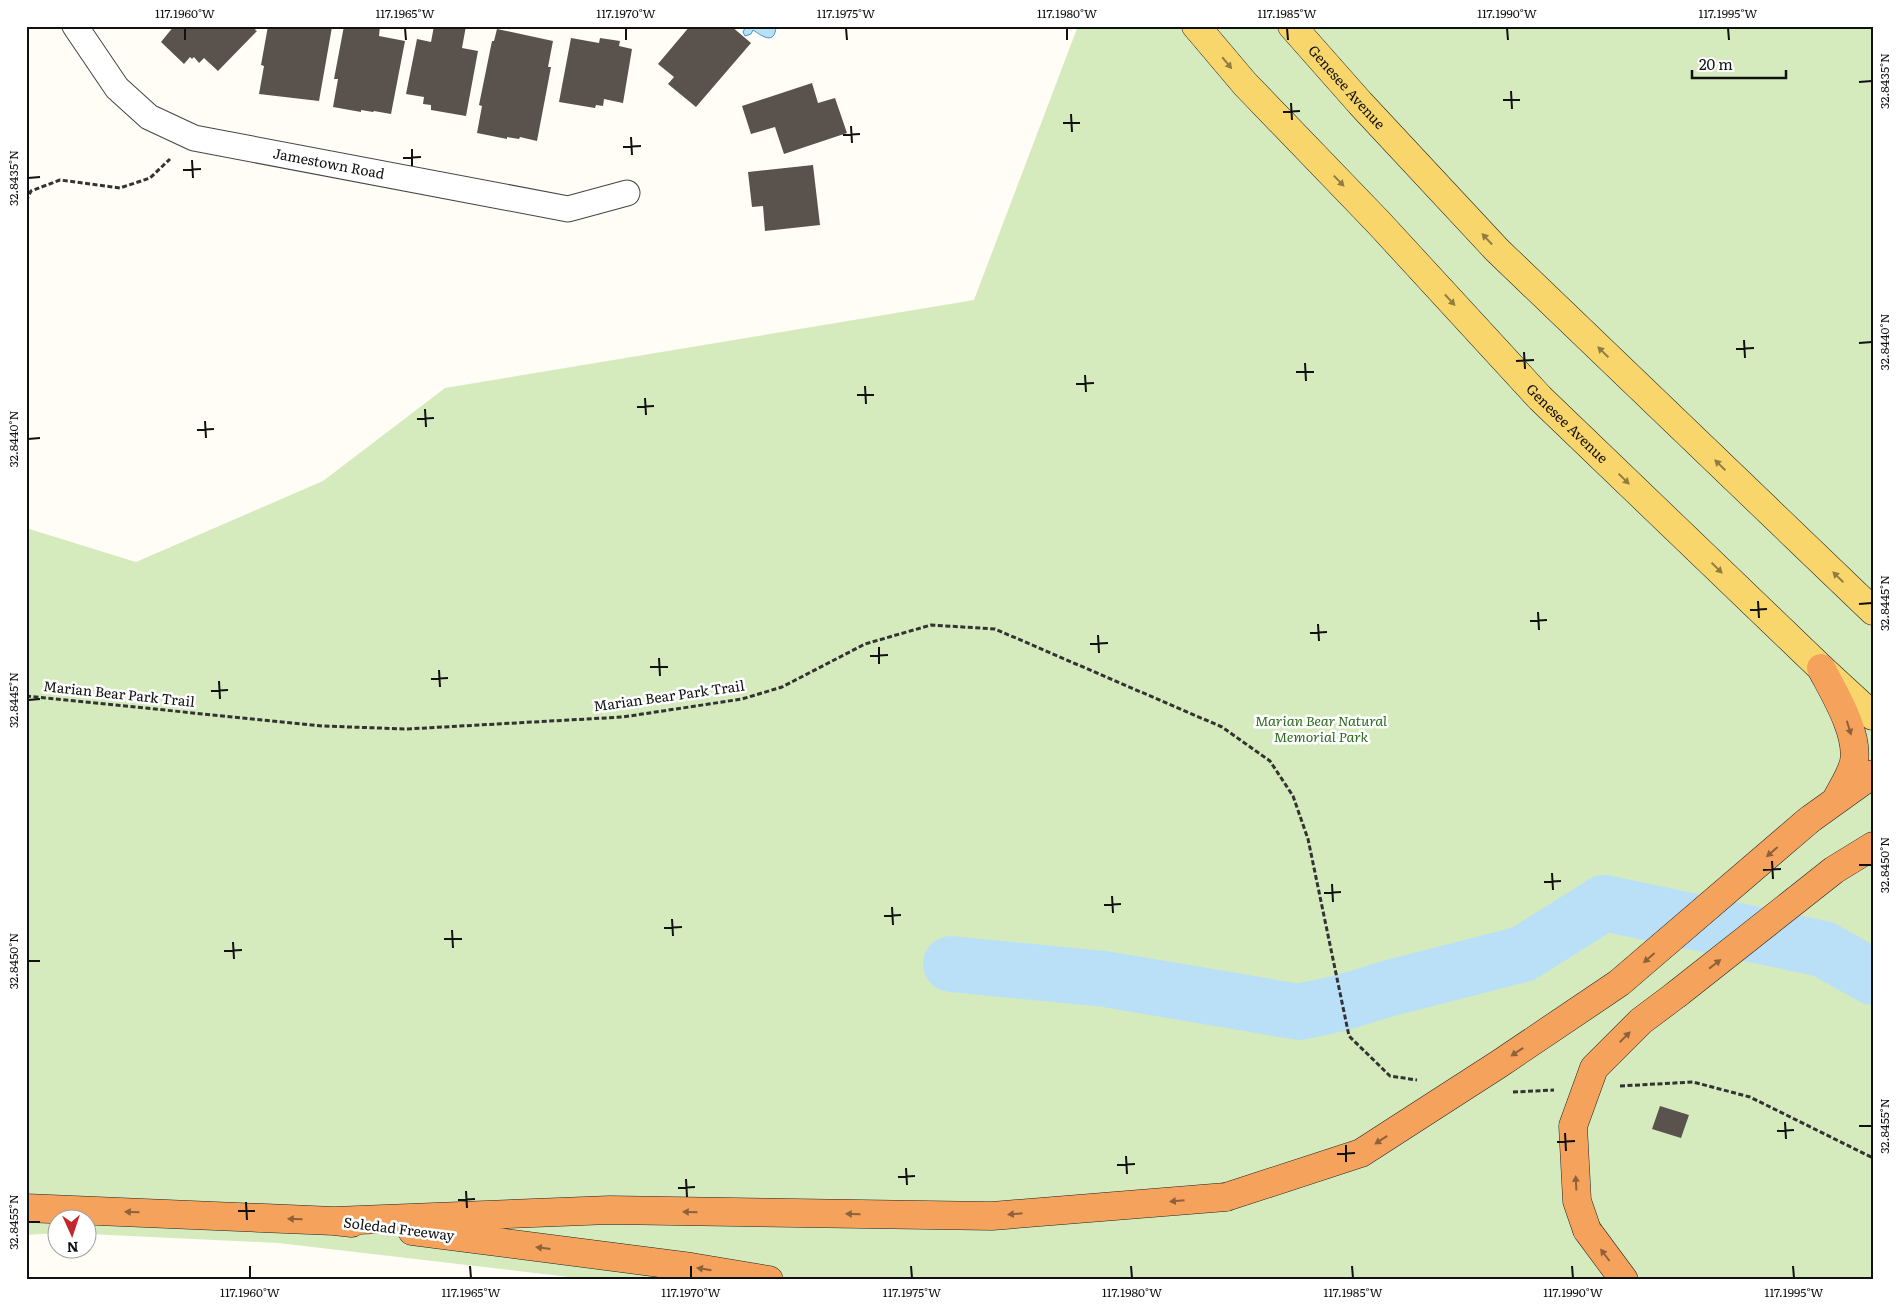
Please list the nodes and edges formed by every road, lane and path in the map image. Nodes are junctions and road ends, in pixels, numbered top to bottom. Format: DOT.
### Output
graph roads {
  1 [pos="75,26"];
  2 [pos="1196,26"];
  3 [pos="1292,26"];
  4 [pos="194,138"];
  5 [pos="627,193"];
  6 [pos="26,201"];
  7 [pos="1873,611"];
  8 [pos="1821,668"];
  9 [pos="26,696"];
  10 [pos="1873,716"];
  11 [pos="1873,774"];
  12 [pos="1836,800"];
  13 [pos="1873,846"];
  14 [pos="1349,1036"];
  15 [pos="26,1208"];
  16 [pos="334,1220"];
  17 [pos="769,1280"];
  18 [pos="1624,1280"];
  1 -- 4 [label="street, Jamestown Road"];
  2 -- 8 [label="main road, Genesee Avenue, one-way"];
  7 -- 3 [label="main road, Genesee Avenue, one-way"];
  4 -- 5 [label="street, Jamestown Road"];
  4 -- 6 [label="path"];
  8 -- 10 [label="main road, Genesee Avenue"];
  8 -- 12 [label="highway, one-way"];
  9 -- 14 [label="path, Marian Bear Park Trail"];
  11 -- 12 [label="highway"];
  12 -- 16 [label="highway, one-way, bridge"];
  18 -- 13 [label="highway, one-way, bridge"];
  16 -- 15 [label="highway, Soledad Freeway, one-way"];
  17 -- 16 [label="highway, Soledad Freeway, one-way"];
}
